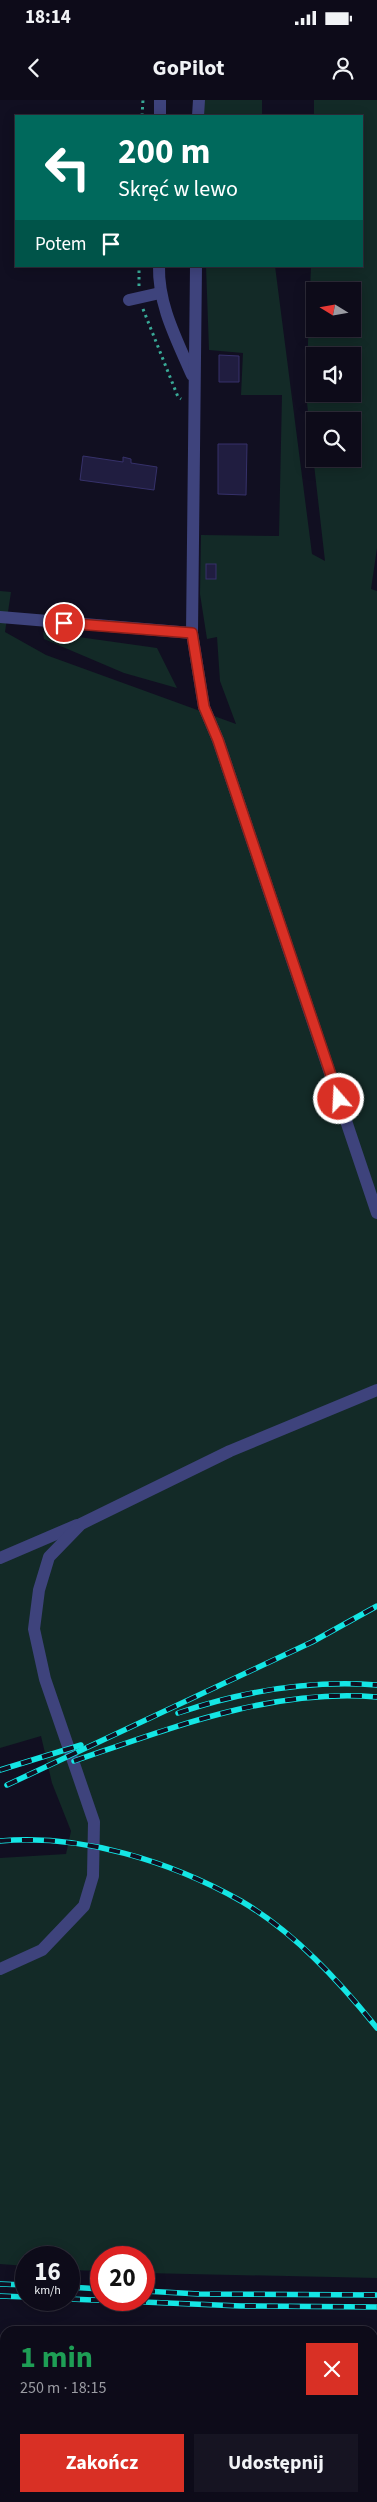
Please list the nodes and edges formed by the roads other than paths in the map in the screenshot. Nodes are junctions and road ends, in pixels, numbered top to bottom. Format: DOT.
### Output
graph roads {
  1 [pos="160,100"];
  2 [pos="199,100"];
  3 [pos="160,115"];
  4 [pos="198,115"];
  5 [pos="159,267"];
  6 [pos="196,267"];
  7 [pos="160,293"];
  8 [pos="135,298"];
  9 [pos="193,380"];
  10 [pos="0,617"];
  11 [pos="192,633"];
  12 [pos="377,1213"];
  13 [pos="377,1390"];
  14 [pos="81,1524"];
  15 [pos="0,1558"];
  16 [pos="0,1969"];
  1 -- 3 [label="lane"];
  2 -- 4 [label="lane"];
  5 -- 7 [label="lane"];
  6 -- 9 [label="lane"];
  7 -- 8 [label="lane"];
  7 -- 9 [label="lane"];
  9 -- 11 [label="lane"];
  10 -- 11 [label="lane"];
  11 -- 12 [label="lane"];
  13 -- 14 [label="lane"];
  14 -- 15 [label="lane"];
  14 -- 16 [label="lane"];
}
